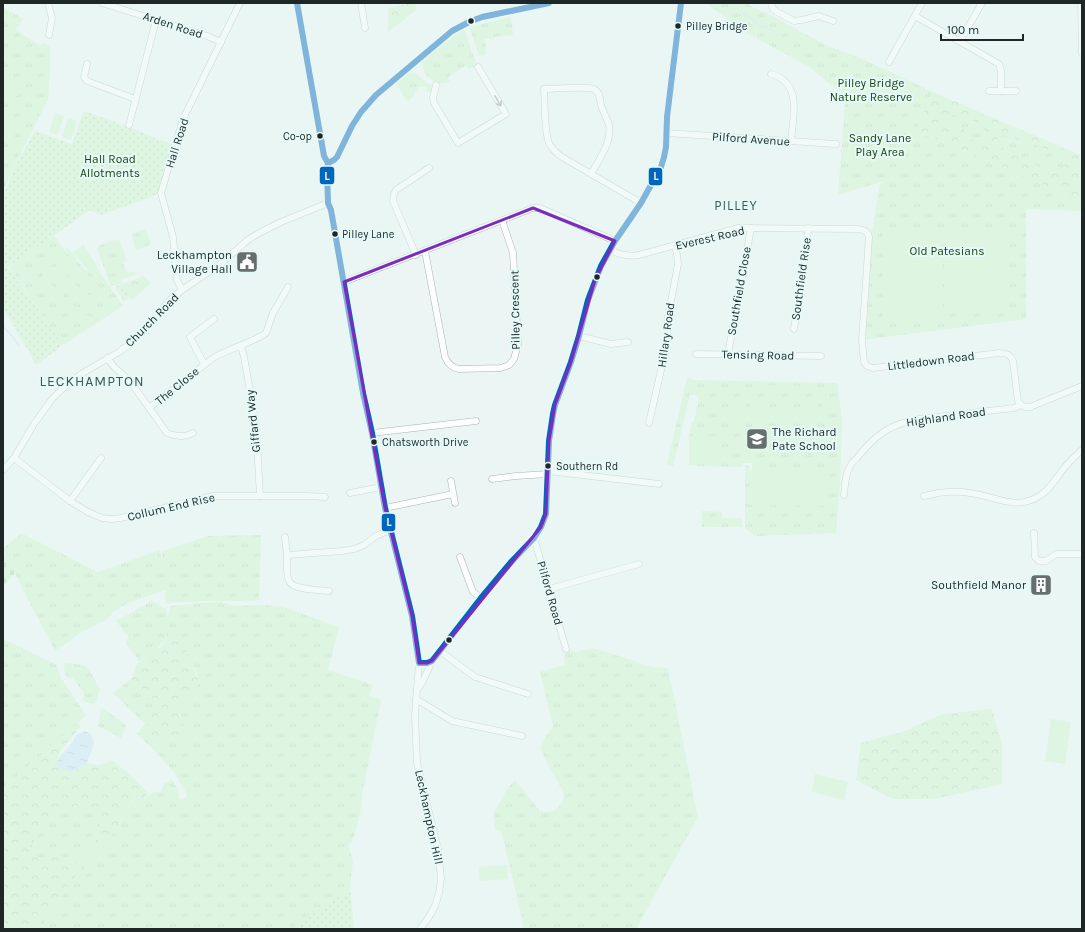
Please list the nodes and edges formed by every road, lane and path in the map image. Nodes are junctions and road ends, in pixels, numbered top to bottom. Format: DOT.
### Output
graph roads {
  1 [pos="48,3"];
  2 [pos="102,3"];
  3 [pos="240,3"];
  4 [pos="297,3"];
  5 [pos="362,3"];
  6 [pos="549,3"];
  7 [pos="681,3"];
  8 [pos="771,3"];
  9 [pos="922,3"];
  10 [pos="982,3"];
  11 [pos="1081,3"];
  12 [pos="915,16"];
  13 [pos="156,20"];
  14 [pos="833,21"];
  15 [pos="1082,27"];
  16 [pos="365,28"];
  17 [pos="49,35"];
  18 [pos="221,42"];
  19 [pos="960,42"];
  20 [pos="1082,53"];
  21 [pos="889,62"];
  22 [pos="87,64"];
  23 [pos="478,68"];
  24 [pos="771,74"];
  25 [pos="436,85"];
  26 [pos="989,91"];
  27 [pos="1001,91"];
  28 [pos="1016,91"];
  29 [pos="135,99"];
  30 [pos="129,125"];
  31 [pos="666,133"];
  32 [pos="791,141"];
  33 [pos="836,144"];
  34 [pos="328,163"];
  35 [pos="429,168"];
  36 [pos="591,174"];
  37 [pos="328,203"];
  38 [pos="641,203"];
  39 [pos="502,220"];
  40 [pos="751,228"];
  41 [pos="808,228"];
  42 [pos="615,241"];
  43 [pos="675,246"];
  44 [pos="610,250"];
  45 [pos="425,251"];
  46 [pos="416,255"];
  47 [pos="344,282"];
  48 [pos="288,287"];
  49 [pos="182,290"];
  50 [pos="214,319"];
  51 [pos="794,329"];
  52 [pos="580,336"];
  53 [pos="628,342"];
  54 [pos="241,346"];
  55 [pos="696,354"];
  56 [pos="728,354"];
  57 [pos="821,356"];
  58 [pos="863,356"];
  59 [pos="108,358"];
  60 [pos="204,364"];
  61 [pos="1082,386"];
  62 [pos="1021,406"];
  63 [pos="149,408"];
  64 [pos="476,421"];
  65 [pos="649,424"];
  66 [pos="193,433"];
  67 [pos="372,433"];
  68 [pos="1082,450"];
  69 [pos="14,458"];
  70 [pos="101,458"];
  71 [pos="3,470"];
  72 [pos="548,473"];
  73 [pos="492,479"];
  74 [pos="451,481"];
  75 [pos="659,484"];
  76 [pos="382,487"];
  77 [pos="350,493"];
  78 [pos="453,494"];
  79 [pos="844,495"];
  80 [pos="260,496"];
  81 [pos="924,496"];
  82 [pos="325,497"];
  83 [pos="70,501"];
  84 [pos="455,503"];
  85 [pos="385,508"];
  86 [pos="390,530"];
  87 [pos="1034,534"];
  88 [pos="285,537"];
  89 [pos="534,538"];
  90 [pos="1082,554"];
  91 [pos="287,555"];
  92 [pos="460,558"];
  93 [pos="639,564"];
  94 [pos="549,589"];
  95 [pos="329,591"];
  96 [pos="481,598"];
  97 [pos="566,649"];
  98 [pos="440,651"];
  99 [pos="432,661"];
  100 [pos="419,663"];
  101 [pos="417,690"];
  102 [pos="528,694"];
  103 [pos="416,699"];
  104 [pos="522,736"];
  105 [pos="420,929"];
  1 -- 17 [label="street"];
  2 -- 13 [label="street, Arden Road"];
  3 -- 18 [label="street, Hall Road"];
  4 -- 34 [label="street, Leckhampton Hill"];
  5 -- 16 [label="street"];
  6 -- 34 [label="street"];
  7 -- 31 [label="street"];
  8 -- 14 [label="street"];
  9 -- 12 [label="street"];
  10 -- 19 [label="street"];
  11 -- 15 [label="street"];
  12 -- 19 [label="street"];
  12 -- 21 [label="street"];
  13 -- 18 [label="street, Arden Road"];
  13 -- 29 [label="street"];
  15 -- 20 [label="street"];
  18 -- 49 [label="street, Hall Road"];
  19 -- 27 [label="street"];
  22 -- 29 [label="street"];
  23 -- 25 [label="street, one-way"];
  24 -- 32 [label="street"];
  26 -- 27 [label="street"];
  27 -- 28 [label="street"];
  29 -- 30 [label="street"];
  31 -- 32 [label="street, Pilford Avenue"];
  31 -- 38 [label="street"];
  32 -- 33 [label="street, Pilford Avenue"];
  34 -- 37 [label="street, Leckhampton Hill"];
  35 -- 46 [label="street"];
  36 -- 36 [label="street"];
  36 -- 38 [label="street"];
  37 -- 47 [label="street, Leckhampton Hill"];
  37 -- 49 [label="street, Church Road"];
  38 -- 42 [label="street"];
  39 -- 42 [label="street"];
  39 -- 45 [label="street"];
  39 -- 45 [label="street, Pilley Crescent"];
  40 -- 41 [label="street, Everest Road"];
  40 -- 43 [label="street, Everest Road"];
  40 -- 56 [label="street, Southfield Close"];
  41 -- 51 [label="street, Southfield Rise"];
  41 -- 58 [label="street, Everest Road"];
  42 -- 44 [label="street"];
  43 -- 44 [label="street, Everest Road"];
  43 -- 65 [label="street, Hillary Road"];
  44 -- 52 [label="street"];
  45 -- 46 [label="street"];
  46 -- 47 [label="street"];
  47 -- 67 [label="street, Leckhampton Hill"];
  48 -- 54 [label="street, The Close"];
  49 -- 59 [label="street, Church Road"];
  50 -- 60 [label="street"];
  52 -- 53 [label="street"];
  52 -- 72 [label="street"];
  54 -- 60 [label="street, The Close"];
  54 -- 80 [label="street, Giffard Way"];
  55 -- 56 [label="street, Tensing Road"];
  56 -- 57 [label="street, Tensing Road"];
  58 -- 62 [label="street, Littledown Road"];
  59 -- 63 [label="street, The Close"];
  59 -- 69 [label="street, Church Road"];
  60 -- 63 [label="street, The Close"];
  61 -- 62 [label="street, Highland Road"];
  62 -- 79 [label="street, Highland Road"];
  63 -- 66 [label="street, The Close"];
  64 -- 67 [label="street"];
  67 -- 76 [label="street, Leckhampton Hill"];
  68 -- 81 [label="street"];
  69 -- 71 [label="street, Church Road"];
  69 -- 83 [label="street, Collum End Rise"];
  70 -- 83 [label="street"];
  72 -- 73 [label="street"];
  72 -- 75 [label="street"];
  72 -- 89 [label="street"];
  74 -- 78 [label="street"];
  76 -- 77 [label="street"];
  76 -- 85 [label="street, Leckhampton Hill"];
  78 -- 84 [label="street"];
  78 -- 85 [label="street"];
  80 -- 82 [label="street, Collum End Rise"];
  80 -- 83 [label="street, Collum End Rise"];
  85 -- 86 [label="street, Leckhampton Hill"];
  86 -- 91 [label="street"];
  86 -- 100 [label="street, Leckhampton Hill"];
  87 -- 90 [label="street"];
  88 -- 91 [label="street"];
  89 -- 94 [label="street, Pilford Road"];
  89 -- 96 [label="street"];
  91 -- 95 [label="street"];
  92 -- 96 [label="street"];
  93 -- 94 [label="street"];
  94 -- 97 [label="street, Pilford Road"];
  96 -- 98 [label="street"];
  98 -- 99 [label="street"];
  98 -- 102 [label="street"];
  99 -- 100 [label="street"];
  99 -- 101 [label="street"];
  100 -- 101 [label="street, Leckhampton Hill"];
  101 -- 103 [label="street, Leckhampton Hill"];
  103 -- 104 [label="street"];
  103 -- 105 [label="street, Leckhampton Hill"];
}
